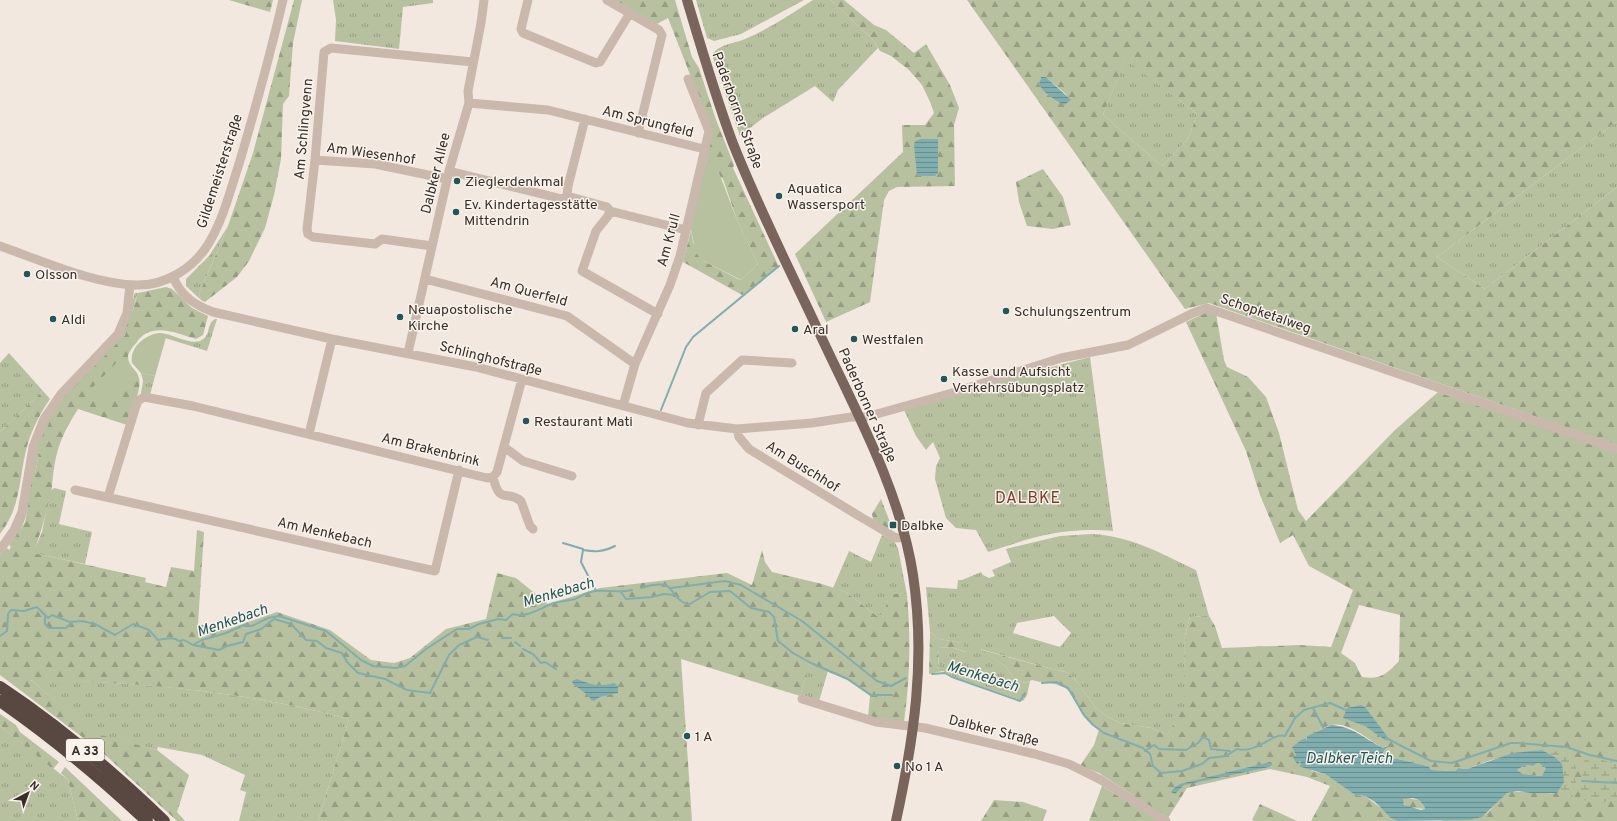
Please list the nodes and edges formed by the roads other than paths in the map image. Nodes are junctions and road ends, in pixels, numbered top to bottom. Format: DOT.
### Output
graph roads {
  1 [pos="283,0"];
  2 [pos="484,0"];
  3 [pos="528,0"];
  4 [pos="607,0"];
  5 [pos="687,0"];
  6 [pos="630,13"];
  7 [pos="473,62"];
  8 [pos="688,78"];
  9 [pos="469,102"];
  10 [pos="585,119"];
  11 [pos="638,133"];
  12 [pos="704,149"];
  13 [pos="315,160"];
  14 [pos="448,175"];
  15 [pos="567,196"];
  16 [pos="610,211"];
  17 [pos="686,230"];
  18 [pos="0,246"];
  19 [pos="432,246"];
  20 [pos="173,276"];
  21 [pos="425,279"];
  22 [pos="130,285"];
  23 [pos="658,314"];
  24 [pos="332,339"];
  25 [pos="408,353"];
  26 [pos="792,363"];
  27 [pos="636,364"];
  28 [pos="522,380"];
  29 [pos="623,406"];
  30 [pos="858,417"];
  31 [pos="698,425"];
  32 [pos="737,429"];
  33 [pos="309,434"];
  34 [pos="504,447"];
  35 [pos="1617,449"];
  36 [pos="459,470"];
  37 [pos="572,476"];
  38 [pos="493,477"];
  39 [pos="74,490"];
  40 [pos="108,497"];
  41 [pos="533,529"];
  42 [pos="905,537"];
  43 [pos="0,550"];
  44 [pos="0,687"];
  45 [pos="802,699"];
  46 [pos="0,701"];
  47 [pos="914,726"];
  48 [pos="147,821"];
  49 [pos="164,821"];
  50 [pos="896,821"];
  51 [pos="1166,821"];
  1 -- 20 [label="street, Gildemeisterstraße"];
  2 -- 7 [label="street, Dalbker Allee"];
  3 -- 6 [label="street"];
  4 -- 6 [label="street"];
  5 -- 30 [label="main road, Paderborner Straße"];
  6 -- 11 [label="street"];
  7 -- 9 [label="street, Dalbker Allee"];
  7 -- 13 [label="street, Am Schlingvenn"];
  8 -- 12 [label="street, Am Krull"];
  9 -- 10 [label="street, Am Sprungfeld"];
  9 -- 14 [label="street, Dalbker Allee"];
  10 -- 11 [label="street, Am Sprungfeld"];
  10 -- 15 [label="street, Am Sprungfeld"];
  11 -- 12 [label="street, Am Sprungfeld"];
  12 -- 17 [label="street, Am Krull"];
  13 -- 14 [label="street, Am Wiesenhof"];
  13 -- 19 [label="street, Am Schlingvenn"];
  14 -- 15 [label="street, Am Wiesenhof"];
  14 -- 19 [label="street, Dalbker Allee"];
  15 -- 16 [label="street, Am Wiesenhof"];
  16 -- 17 [label="street, Am Wiesenhof"];
  16 -- 23 [label="street"];
  17 -- 23 [label="street, Am Krull"];
  18 -- 22 [label="street, Gildemeisterstraße"];
  19 -- 21 [label="street, Dalbker Allee"];
  20 -- 22 [label="street, Gildemeisterstraße"];
  20 -- 24 [label="street, Schlinghofstraße"];
  21 -- 25 [label="street, Dalbker Allee"];
  21 -- 27 [label="street, Am Querfeld"];
  22 -- 43 [label="street"];
  23 -- 27 [label="street, Am Krull"];
  24 -- 25 [label="street, Schlinghofstraße"];
  24 -- 33 [label="street"];
  25 -- 28 [label="street, Schlinghofstraße"];
  26 -- 31 [label="street"];
  27 -- 29 [label="street, Am Krull"];
  28 -- 29 [label="street, Schlinghofstraße"];
  28 -- 34 [label="street, Am Brakenbrink"];
  29 -- 31 [label="street, Schlinghofstraße"];
  30 -- 32 [label="street, Schlinghofstraße"];
  30 -- 35 [label="street, Schopketalweg"];
  30 -- 42 [label="main road, Paderborner Straße"];
  31 -- 32 [label="street, Schlinghofstraße"];
  32 -- 42 [label="street, Am Buschhof"];
  33 -- 36 [label="street, Am Brakenbrink"];
  33 -- 40 [label="street, Am Brakenbrink"];
  34 -- 37 [label="street"];
  34 -- 38 [label="street, Am Brakenbrink"];
  36 -- 38 [label="street, Am Brakenbrink"];
  36 -- 40 [label="street, Am Menkebach"];
  38 -- 41 [label="street"];
  39 -- 40 [label="street, Am Menkebach"];
  42 -- 47 [label="main road, Paderborner Straße"];
  44 -- 49 [label="highway, A 33"];
  45 -- 47 [label="street, Dalbker Straße"];
  46 -- 48 [label="highway, A 33"];
  47 -- 50 [label="main road, Paderborner Straße"];
  47 -- 51 [label="street, Dalbker Straße"];
}
